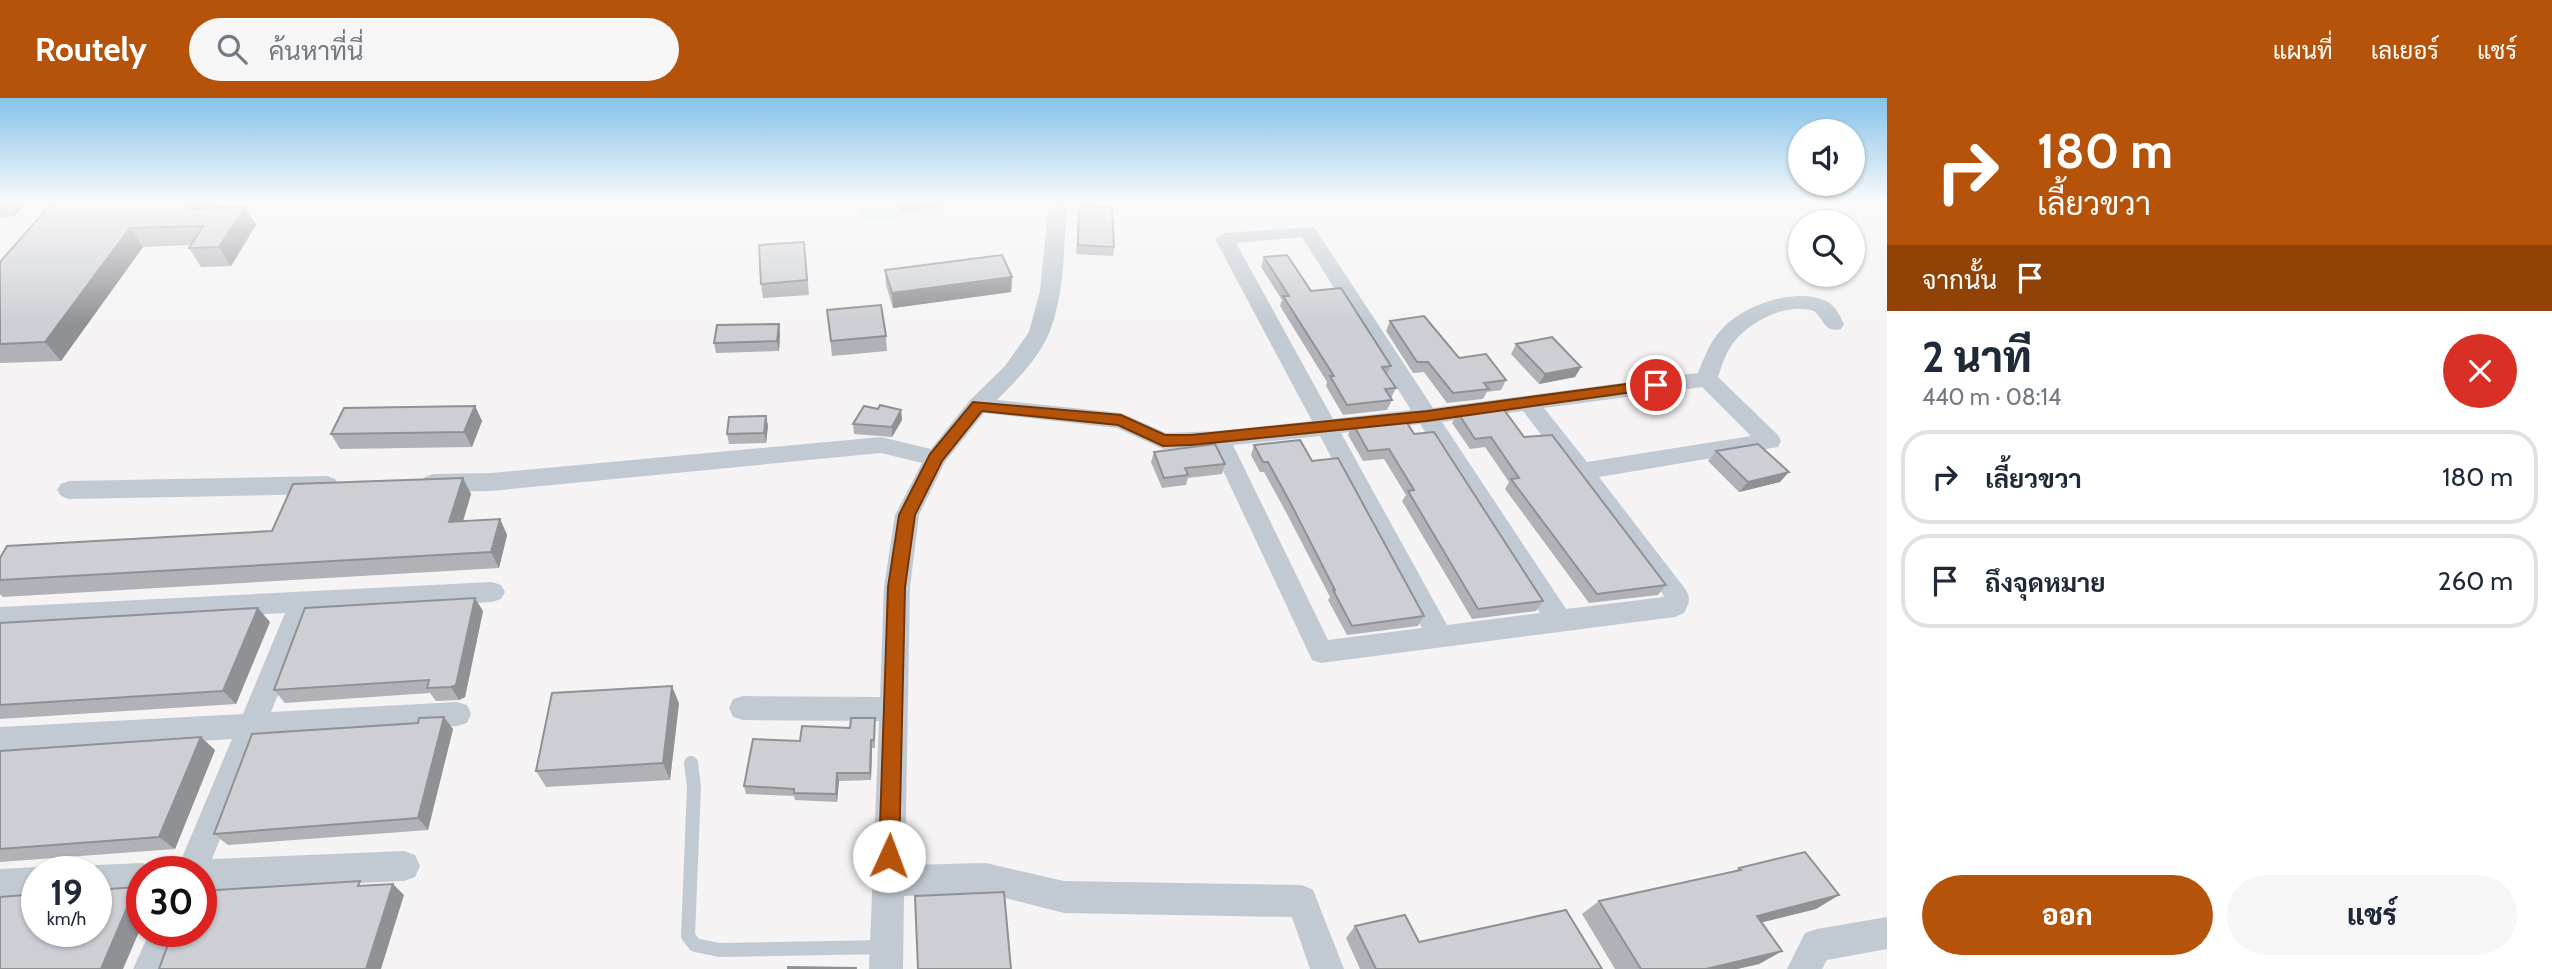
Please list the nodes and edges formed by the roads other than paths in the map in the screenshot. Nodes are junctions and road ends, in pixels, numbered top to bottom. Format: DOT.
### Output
graph roads {
  1 [pos="1054,243"];
  2 [pos="1226,243"];
  3 [pos="1315,243"];
  4 [pos="1835,324"];
  5 [pos="1707,379"];
  6 [pos="1527,401"];
  7 [pos="978,405"];
  8 [pos="1427,416"];
  9 [pos="1326,427"];
  10 [pos="1219,439"];
  11 [pos="936,458"];
  12 [pos="1583,471"];
  13 [pos="409,484"];
  14 [pos="354,485"];
  15 [pos="69,491"];
  16 [pos="492,592"];
  17 [pos="303,602"];
  18 [pos="0,618"];
  19 [pos="1559,621"];
  20 [pos="1440,636"];
  21 [pos="743,708"];
  22 [pos="893,709"];
  23 [pos="457,714"];
  24 [pos="251,726"];
  25 [pos="0,740"];
  26 [pos="691,763"];
  27 [pos="198,856"];
  28 [pos="404,866"];
  29 [pos="217,874"];
  30 [pos="888,881"];
  31 [pos="21,883"];
  32 [pos="0,884"];
  33 [pos="1887,933"];
  34 [pos="159,947"];
  35 [pos="886,958"];
  36 [pos="150,969"];
  37 [pos="1327,969"];
  38 [pos="1804,969"];
  1 -- 7 [label="street"];
  2 -- 9 [label="street"];
  3 -- 8 [label="street"];
  4 -- 5 [label="street"];
  5 -- 6 [label="street"];
  5 -- 12 [label="street"];
  6 -- 8 [label="street"];
  6 -- 12 [label="street"];
  7 -- 10 [label="street"];
  7 -- 11 [label="street"];
  8 -- 9 [label="street"];
  8 -- 19 [label="street"];
  9 -- 10 [label="street"];
  9 -- 20 [label="street"];
  10 -- 20 [label="street"];
  11 -- 13 [label="street"];
  11 -- 22 [label="street"];
  12 -- 19 [label="street"];
  14 -- 15 [label="street"];
  16 -- 17 [label="street"];
  17 -- 18 [label="street"];
  17 -- 24 [label="street"];
  19 -- 20 [label="street"];
  21 -- 22 [label="street"];
  22 -- 30 [label="street"];
  23 -- 24 [label="street"];
  24 -- 25 [label="street"];
  24 -- 27 [label="street"];
  26 -- 35 [label="lane"];
  28 -- 29 [label="street"];
  30 -- 35 [label="street"];
  30 -- 37 [label="street"];
  31 -- 32 [label="street"];
  33 -- 38 [label="street"];
  34 -- 36 [label="street"];
}
